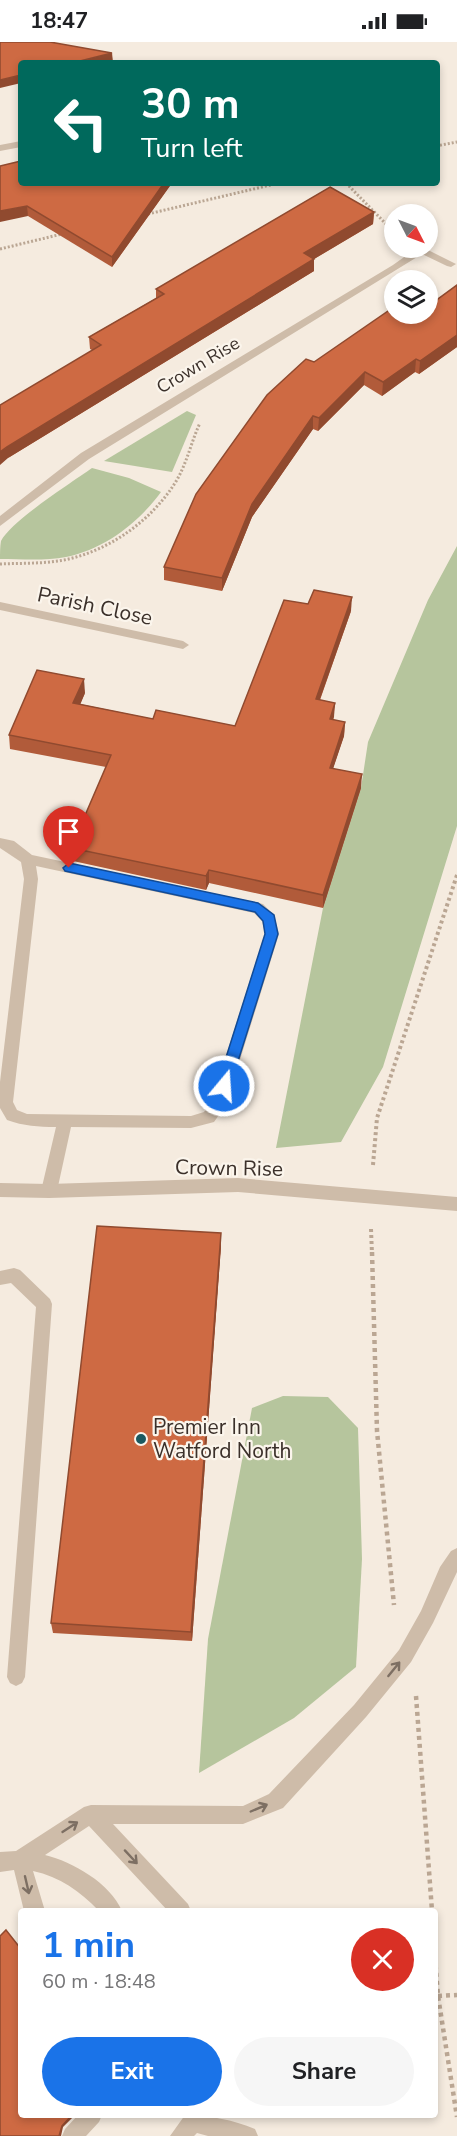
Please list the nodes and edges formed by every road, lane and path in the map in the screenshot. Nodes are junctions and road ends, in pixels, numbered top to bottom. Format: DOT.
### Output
graph roads {
  1 [pos="457,142"];
  2 [pos="18,145"];
  3 [pos="440,145"];
  4 [pos="0,148"];
  5 [pos="266,186"];
  6 [pos="349,186"];
  7 [pos="140,216"];
  8 [pos="384,222"];
  9 [pos="70,232"];
  10 [pos="0,249"];
  11 [pos="407,258"];
  12 [pos="438,258"];
  13 [pos="451,264"];
  14 [pos="204,416"];
  15 [pos="0,522"];
  16 [pos="0,564"];
  17 [pos="0,606"];
  18 [pos="183,645"];
  19 [pos="0,843"];
  20 [pos="28,859"];
  21 [pos="457,875"];
  22 [pos="65,1120"];
  23 [pos="0,1190"];
  24 [pos="49,1191"];
  25 [pos="370,1198"];
  26 [pos="457,1204"];
  27 [pos="0,1278"];
  28 [pos="457,1557"];
  29 [pos="405,1656"];
  30 [pos="16,1677"];
  31 [pos="91,1814"];
  32 [pos="21,1859"];
  33 [pos="0,1862"];
  34 [pos="32,1908"];
  35 [pos="110,1908"];
  36 [pos="179,1908"];
  37 [pos="432,1908"];
  38 [pos="457,1995"];
  39 [pos="438,1996"];
  40 [pos="457,2117"];
  41 [pos="89,2118"];
  42 [pos="189,2124"];
  43 [pos="72,2136"];
  44 [pos="248,2136"];
  1 -- 3 [label="path"];
  2 -- 4 [label="street"];
  5 -- 7 [label="path"];
  6 -- 8 [label="path"];
  9 -- 10 [label="path"];
  11 -- 15 [label="street, Crown Rise"];
  12 -- 13 [label="street, Crown Rise"];
  14 -- 16 [label="path"];
  17 -- 18 [label="street, Parish Close"];
  19 -- 20 [label="street"];
  20 -- 22 [label="street"];
  20 -- 22 [label="street"];
  21 -- 25 [label="path"];
  22 -- 24 [label="street"];
  23 -- 24 [label="street, Crown Rise"];
  24 -- 25 [label="street, Crown Rise"];
  25 -- 26 [label="street, Crown Rise"];
  25 -- 29 [label="path"];
  27 -- 30 [label="street"];
  28 -- 29 [label="street"];
  31 -- 29 [label="street, one-way"];
  29 -- 37 [label="path"];
  32 -- 31 [label="street, one-way"];
  31 -- 36 [label="street, one-way"];
  32 -- 33 [label="street"];
  32 -- 34 [label="street, one-way"];
  32 -- 35 [label="street"];
  38 -- 39 [label="path"];
  39 -- 40 [label="path"];
  41 -- 43 [label="street"];
  42 -- 44 [label="street"];
}
